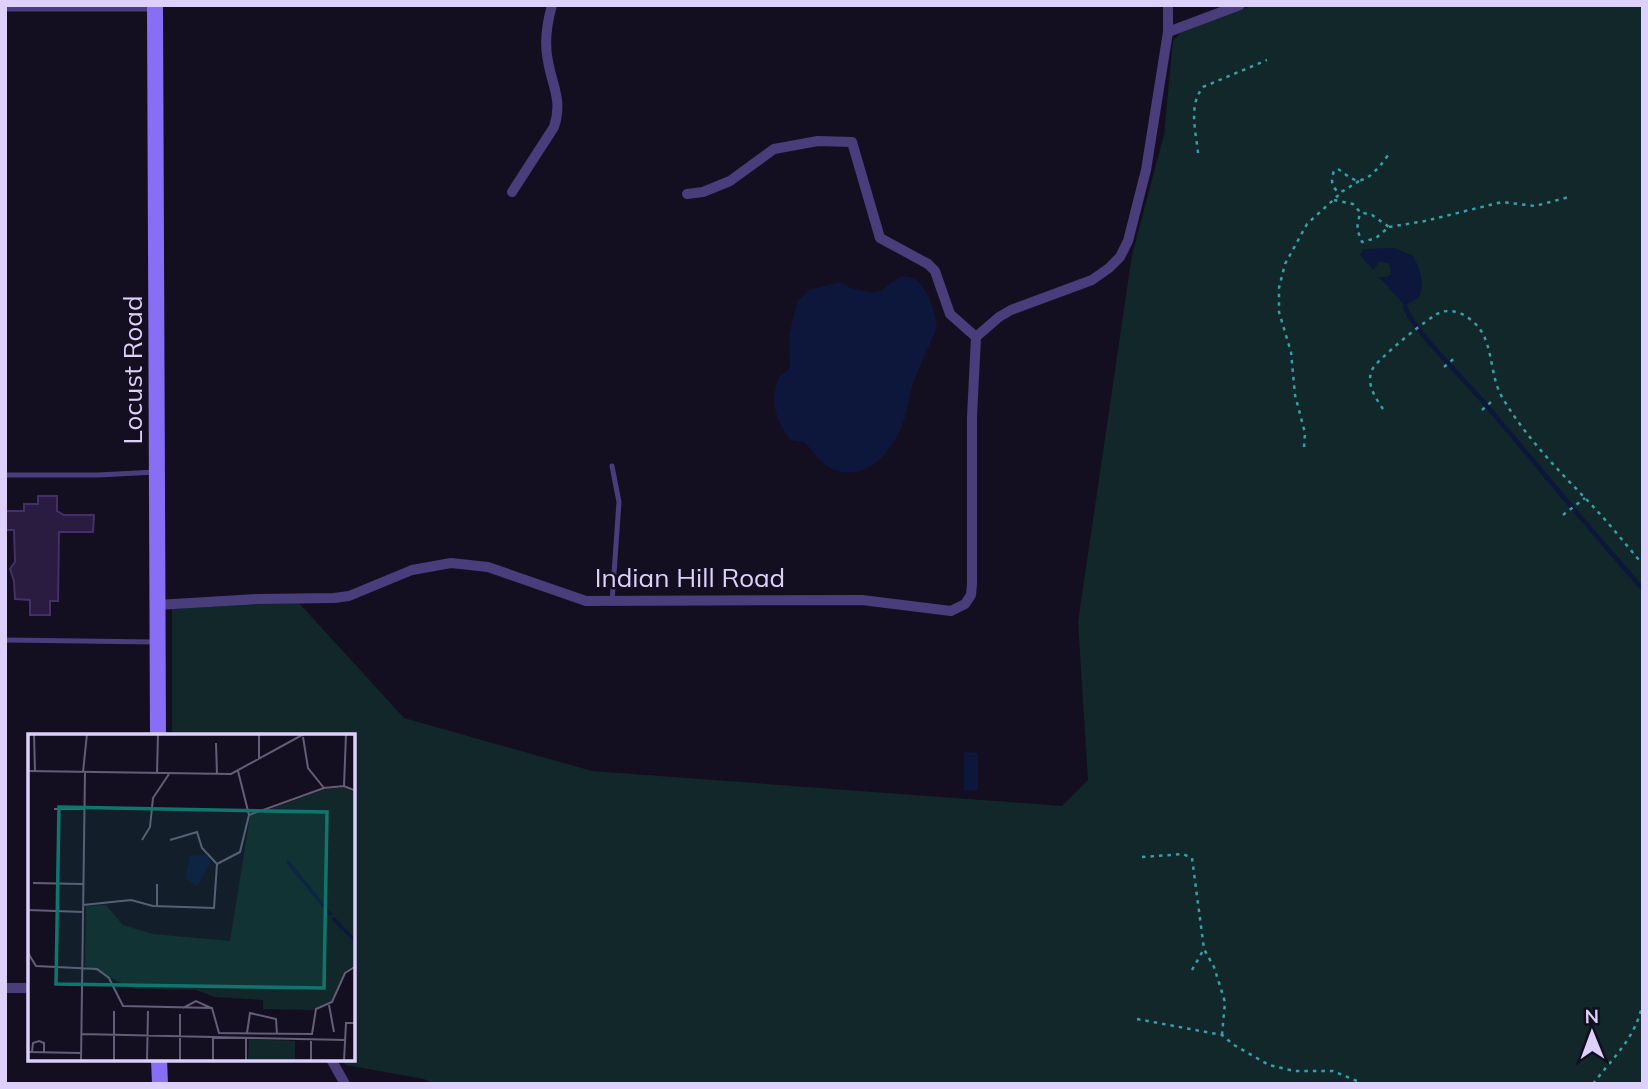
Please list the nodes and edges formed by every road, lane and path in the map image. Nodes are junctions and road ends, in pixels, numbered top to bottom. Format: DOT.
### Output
graph roads {
  1 [pos="552,5"];
  2 [pos="1168,5"];
  3 [pos="1240,5"];
  4 [pos="155,7"];
  5 [pos="5,9"];
  6 [pos="1168,32"];
  7 [pos="1267,60"];
  8 [pos="1198,153"];
  9 [pos="1389,154"];
  10 [pos="1359,181"];
  11 [pos="1343,191"];
  12 [pos="512,192"];
  13 [pos="687,194"];
  14 [pos="1569,197"];
  15 [pos="1334,200"];
  16 [pos="1360,212"];
  17 [pos="1389,227"];
  18 [pos="976,337"];
  19 [pos="1456,357"];
  20 [pos="1444,367"];
  21 [pos="1491,402"];
  22 [pos="1383,409"];
  23 [pos="1482,410"];
  24 [pos="1304,447"];
  25 [pos="612,466"];
  26 [pos="157,472"];
  27 [pos="5,475"];
  28 [pos="1585,498"];
  29 [pos="1565,514"];
  30 [pos="1643,565"];
  31 [pos="612,601"];
  32 [pos="157,604"];
  33 [pos="5,640"];
  34 [pos="158,642"];
  35 [pos="158,734"];
  36 [pos="1142,857"];
  37 [pos="1204,949"];
  38 [pos="1192,971"];
  39 [pos="5,988"];
  40 [pos="28,988"];
  41 [pos="1643,1001"];
  42 [pos="1137,1019"];
  43 [pos="1222,1035"];
  44 [pos="159,1061"];
  45 [pos="332,1061"];
  46 [pos="160,1084"];
  47 [pos="345,1084"];
  48 [pos="1364,1084"];
  49 [pos="1594,1084"];
  1 -- 12 [label="street"];
  2 -- 6 [label="street"];
  3 -- 6 [label="street"];
  4 -- 5 [label="lane"];
  4 -- 26 [label="street, Locust Road"];
  6 -- 18 [label="street"];
  7 -- 8 [label="path"];
  9 -- 10 [label="path"];
  10 -- 11 [label="path"];
  10 -- 11 [label="path"];
  11 -- 15 [label="path"];
  13 -- 18 [label="street"];
  14 -- 17 [label="path"];
  15 -- 16 [label="path"];
  15 -- 24 [label="path"];
  16 -- 17 [label="path"];
  16 -- 17 [label="path"];
  18 -- 31 [label="street, Indian Hill Road"];
  19 -- 20 [label="path"];
  21 -- 23 [label="path"];
  22 -- 28 [label="path"];
  25 -- 31 [label="lane"];
  26 -- 27 [label="lane"];
  26 -- 32 [label="street, Locust Road"];
  28 -- 29 [label="path"];
  28 -- 30 [label="path"];
  31 -- 32 [label="street, Indian Hill Road"];
  32 -- 34 [label="street, Locust Road"];
  33 -- 34 [label="lane"];
  34 -- 35 [label="street, Locust Road"];
  36 -- 37 [label="path"];
  37 -- 38 [label="path"];
  37 -- 43 [label="path"];
  39 -- 40 [label="street"];
  41 -- 49 [label="path"];
  42 -- 43 [label="path"];
  43 -- 48 [label="path"];
  44 -- 46 [label="street"];
  45 -- 47 [label="street"];
}
